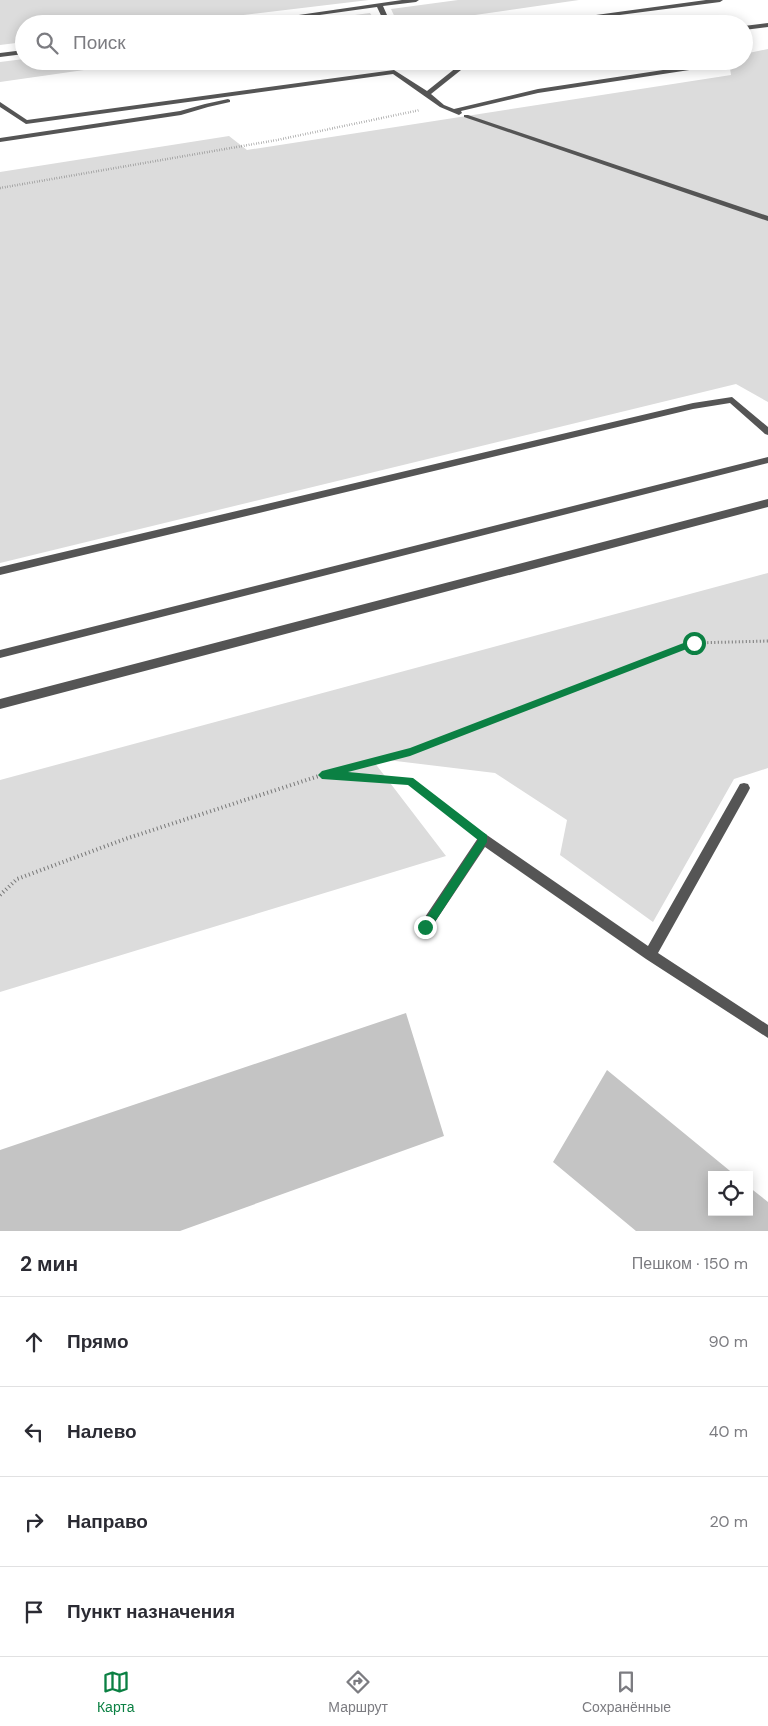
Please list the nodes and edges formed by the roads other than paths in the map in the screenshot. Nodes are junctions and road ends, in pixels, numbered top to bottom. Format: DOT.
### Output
graph roads {
  1 [pos="416,0"];
  2 [pos="720,0"];
  3 [pos="379,5"];
  4 [pos="305,15"];
  5 [pos="384,15"];
  6 [pos="603,15"];
  7 [pos="768,25"];
  8 [pos="753,27"];
  9 [pos="15,53"];
  10 [pos="0,55"];
  11 [pos="457,70"];
  12 [pos="671,70"];
  13 [pos="399,76"];
  14 [pos="427,94"];
  15 [pos="0,104"];
  16 [pos="453,111"];
  17 [pos="0,140"];
  18 [pos="768,219"];
  19 [pos="768,432"];
  20 [pos="768,460"];
  21 [pos="768,503"];
  22 [pos="0,571"];
  23 [pos="0,654"];
  24 [pos="0,704"];
  25 [pos="744,788"];
  26 [pos="425,927"];
  27 [pos="650,955"];
  28 [pos="768,1032"];
  1 -- 3 [label="street"];
  2 -- 6 [label="street"];
  3 -- 4 [label="street"];
  3 -- 5 [label="street"];
  7 -- 8 [label="street"];
  9 -- 10 [label="street"];
  11 -- 14 [label="street"];
  12 -- 16 [label="street"];
  13 -- 14 [label="street"];
  13 -- 15 [label="street"];
  13 -- 17 [label="street"];
  14 -- 16 [label="street"];
  16 -- 18 [label="street"];
  19 -- 22 [label="street"];
  20 -- 23 [label="street"];
  21 -- 24 [label="street"];
  25 -- 27 [label="street"];
  26 -- 27 [label="street"];
  27 -- 28 [label="street"];
}
